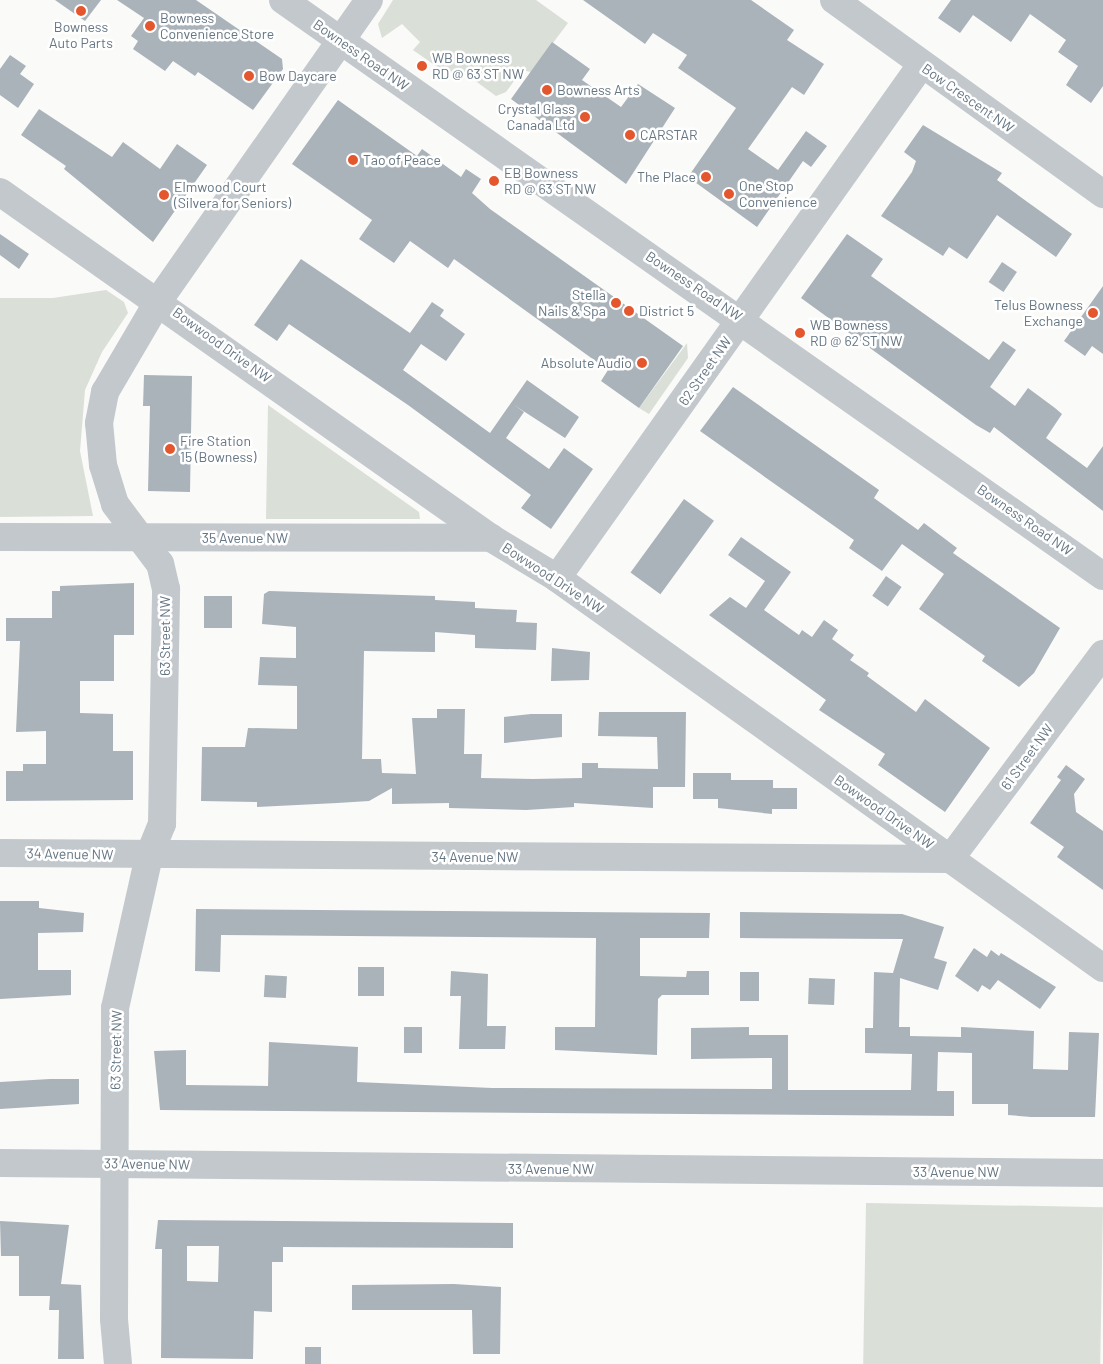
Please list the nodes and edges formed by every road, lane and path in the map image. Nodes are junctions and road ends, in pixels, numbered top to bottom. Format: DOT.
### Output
graph roads {
  1 [pos="283,0"];
  2 [pos="369,0"];
  3 [pos="834,0"];
  4 [pos="341,40"];
  5 [pos="921,66"];
  6 [pos="0,192"];
  7 [pos="1103,194"];
  8 [pos="159,300"];
  9 [pos="742,318"];
  10 [pos="0,537"];
  11 [pos="141,538"];
  12 [pos="491,538"];
  13 [pos="1103,576"];
  14 [pos="557,578"];
  15 [pos="1103,654"];
  16 [pos="0,853"];
  17 [pos="149,856"];
  18 [pos="950,859"];
  19 [pos="1103,968"];
  20 [pos="0,1163"];
  21 [pos="115,1164"];
  22 [pos="1103,1173"];
  23 [pos="118,1364"];
  1 -- 4 [label="street, Bowness Road NW"];
  2 -- 4 [label="street, 63 Street NW"];
  3 -- 5 [label="street, Bow Crescent NW"];
  4 -- 8 [label="street, 63 Street NW"];
  4 -- 9 [label="street, Bowness Road NW"];
  5 -- 7 [label="street, Bow Crescent NW"];
  5 -- 9 [label="street, 62 Street NW"];
  6 -- 8 [label="street, Bowwood Drive NW"];
  8 -- 11 [label="street, 63 Street NW"];
  8 -- 12 [label="street, Bowwood Drive NW"];
  9 -- 13 [label="street, Bowness Road NW"];
  9 -- 14 [label="street, 62 Street NW"];
  10 -- 11 [label="street, 35 Avenue NW"];
  11 -- 12 [label="street, 35 Avenue NW"];
  11 -- 17 [label="street, 63 Street NW"];
  12 -- 14 [label="street, Bowwood Drive NW"];
  14 -- 18 [label="street, Bowwood Drive NW"];
  15 -- 18 [label="street, 61 Street NW"];
  16 -- 17 [label="street, 34 Avenue NW"];
  17 -- 18 [label="street, 34 Avenue NW"];
  17 -- 21 [label="street, 63 Street NW"];
  18 -- 19 [label="street, Bowwood Drive NW"];
  20 -- 21 [label="street, 33 Avenue NW"];
  21 -- 22 [label="street, 33 Avenue NW"];
  21 -- 23 [label="street, 63 Street NW"];
}
